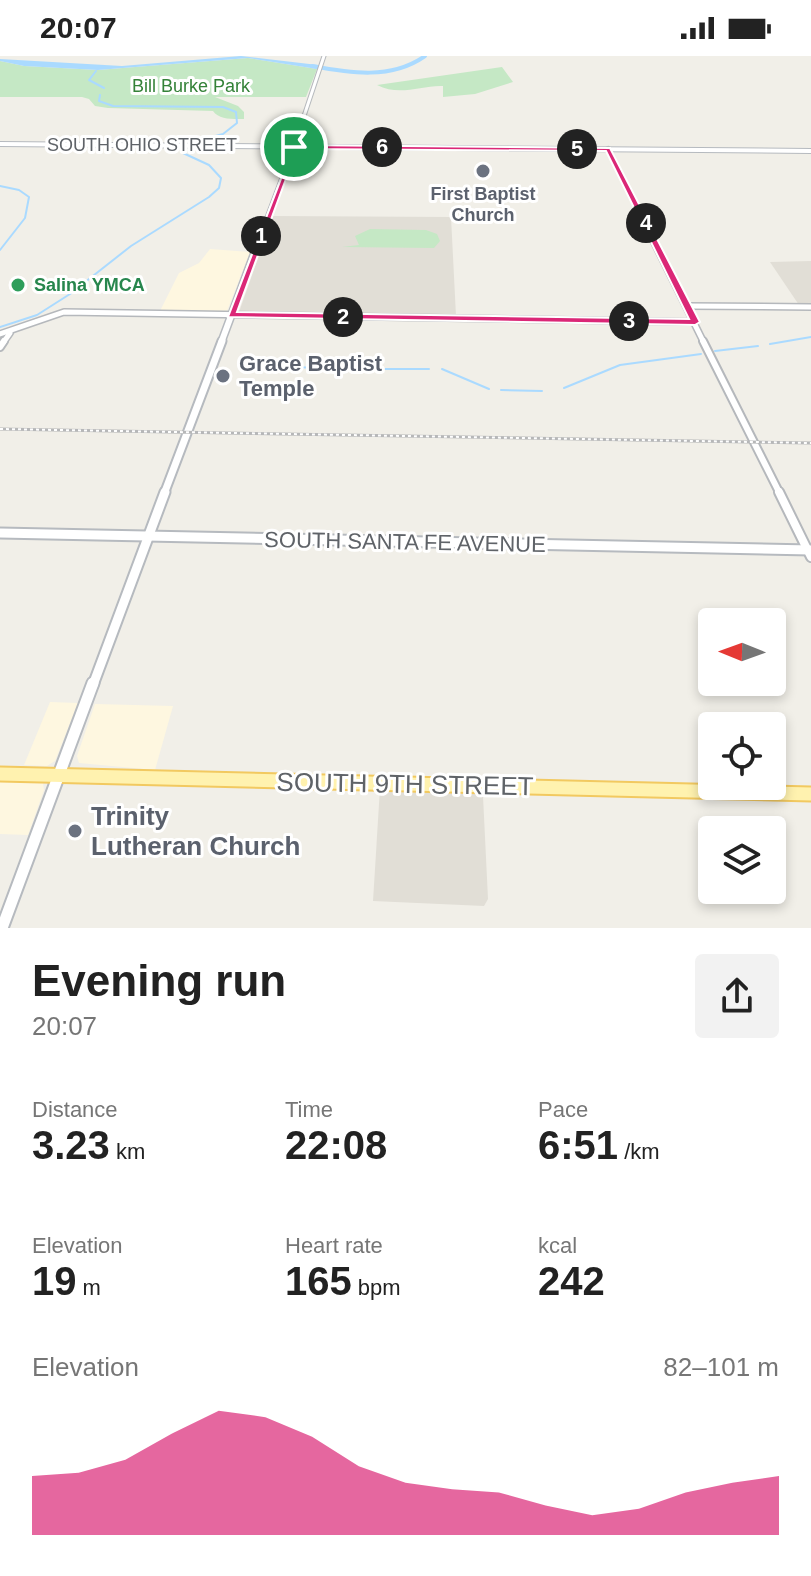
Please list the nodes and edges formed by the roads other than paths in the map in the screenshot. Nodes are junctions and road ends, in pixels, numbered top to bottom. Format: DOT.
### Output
graph roads {
  1 [pos="324,56"];
  2 [pos="0,144"];
  3 [pos="294,147"];
  4 [pos="608,149"];
  5 [pos="811,151"];
  6 [pos="688,306"];
  7 [pos="811,307"];
  8 [pos="231,315"];
  9 [pos="695,322"];
  10 [pos="12,331"];
  11 [pos="0,334"];
  12 [pos="1,345"];
  13 [pos="0,533"];
  14 [pos="149,537"];
  15 [pos="810,552"];
  16 [pos="0,774"];
  17 [pos="59,775"];
  18 [pos="811,794"];
  19 [pos="2,928"];
  1 -- 3 [label="street"];
  2 -- 3 [label="main road, SOUTH OHIO STREET"];
  3 -- 4 [label="main road, SOUTH OHIO STREET"];
  3 -- 8 [label="main road"];
  4 -- 5 [label="main road, SOUTH OHIO STREET"];
  4 -- 6 [label="street"];
  6 -- 7 [label="street"];
  6 -- 9 [label="street"];
  8 -- 9 [label="street"];
  8 -- 10 [label="street"];
  8 -- 14 [label="main road"];
  9 -- 15 [label="street"];
  10 -- 11 [label="street"];
  10 -- 12 [label="street"];
  13 -- 14 [label="main road, SOUTH SANTA FE AVENUE"];
  14 -- 15 [label="main road, SOUTH SANTA FE AVENUE"];
  14 -- 17 [label="main road"];
  16 -- 17 [label="main road, SOUTH 9TH STREET"];
  17 -- 18 [label="main road, SOUTH 9TH STREET"];
  17 -- 19 [label="main road"];
}
